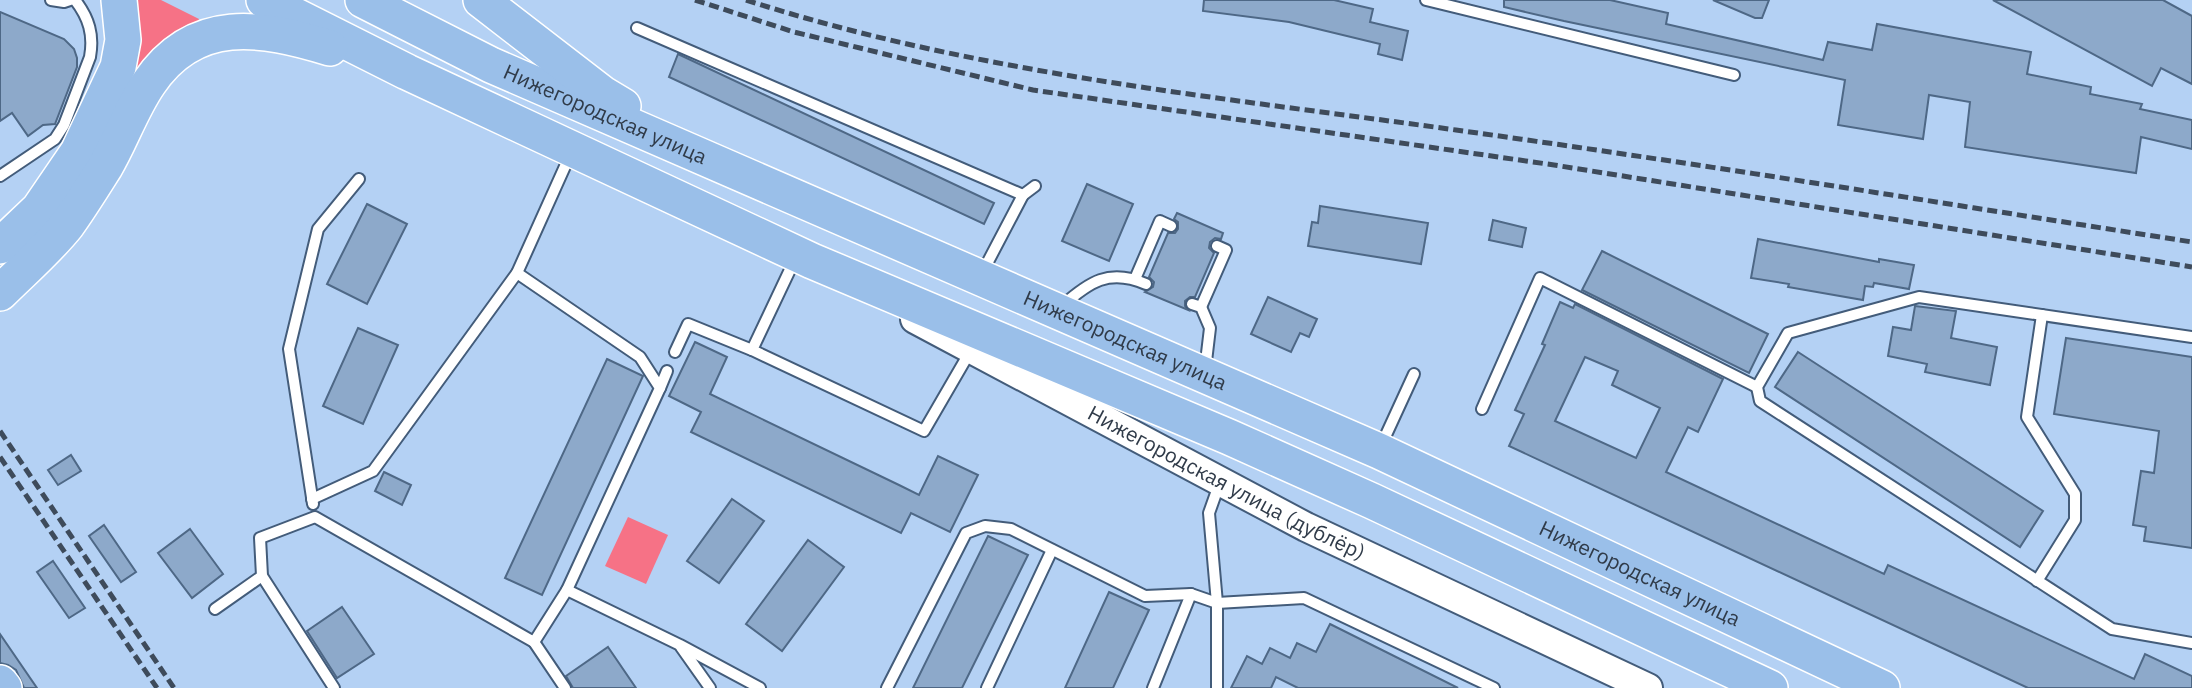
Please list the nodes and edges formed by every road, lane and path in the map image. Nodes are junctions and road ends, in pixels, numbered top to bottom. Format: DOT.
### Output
graph roads {
  1 [pos="51,0"];
  2 [pos="72,0"];
  3 [pos="118,0"];
  4 [pos="264,0"];
  5 [pos="363,0"];
  6 [pos="481,0"];
  7 [pos="1426,0"];
  8 [pos="637,28"];
  9 [pos="407,72"];
  10 [pos="1734,75"];
  11 [pos="572,150"];
  12 [pos="719,164"];
  13 [pos="0,176"];
  14 [pos="359,180"];
  15 [pos="1035,186"];
  16 [pos="1023,195"];
  17 [pos="1171,226"];
  18 [pos="0,246"];
  19 [pos="1217,246"];
  20 [pos="1147,249"];
  21 [pos="1159,253"];
  22 [pos="804,258"];
  23 [pos="517,273"];
  24 [pos="980,278"];
  25 [pos="1135,279"];
  26 [pos="1146,284"];
  27 [pos="0,293"];
  28 [pos="1057,311"];
  29 [pos="2042,315"];
  30 [pos="2192,337"];
  31 [pos="752,350"];
  32 [pos="971,350"];
  33 [pos="675,352"];
  34 [pos="667,371"];
  35 [pos="1205,374"];
  36 [pos="1414,374"];
  37 [pos="1757,387"];
  38 [pos="660,388"];
  39 [pos="1482,409"];
  40 [pos="1379,451"];
  41 [pos="1220,482"];
  42 [pos="312,499"];
  43 [pos="315,517"];
  44 [pos="1052,550"];
  45 [pos="262,576"];
  46 [pos="2037,581"];
  47 [pos="567,590"];
  48 [pos="1191,594"];
  49 [pos="1217,603"];
  50 [pos="215,609"];
  51 [pos="534,642"];
  52 [pos="2192,643"];
  53 [pos="680,645"];
  54 [pos="0,683"];
  55 [pos="4,688"];
  56 [pos="334,688"];
  57 [pos="565,688"];
  58 [pos="710,688"];
  59 [pos="760,688"];
  60 [pos="887,688"];
  61 [pos="986,688"];
  62 [pos="1153,688"];
  63 [pos="1217,688"];
  64 [pos="1494,688"];
  65 [pos="1648,688"];
  66 [pos="1770,688"];
  67 [pos="1882,688"];
  1 -- 2 [label="lane"];
  2 -- 13 [label="lane"];
  3 -- 18 [label="main road"];
  4 -- 9 [label="main road, Нижегородская улица"];
  5 -- 12 [label="main road, Нижегородская улица"];
  6 -- 12 [label="main road"];
  7 -- 10 [label="lane"];
  8 -- 16 [label="lane"];
  9 -- 11 [label="main road, Нижегородская улица"];
  9 -- 27 [label="main road"];
  11 -- 22 [label="main road, Нижегородская улица"];
  11 -- 23 [label="lane"];
  12 -- 24 [label="main road, Нижегородская улица"];
  14 -- 42 [label="lane"];
  15 -- 16 [label="lane"];
  16 -- 24 [label="lane"];
  17 -- 20 [label="lane"];
  19 -- 35 [label="lane"];
  20 -- 21 [label="lane"];
  20 -- 25 [label="lane"];
  22 -- 31 [label="lane"];
  22 -- 32 [label="street, Нижегородская улица (дублёр)"];
  22 -- 66 [label="main road, Нижегородская улица"];
  23 -- 38 [label="lane"];
  23 -- 42 [label="lane"];
  24 -- 28 [label="main road, Нижегородская улица"];
  25 -- 26 [label="lane"];
  25 -- 28 [label="lane"];
  28 -- 35 [label="main road, Нижегородская улица"];
  29 -- 30 [label="lane"];
  29 -- 37 [label="lane"];
  29 -- 46 [label="lane"];
  31 -- 32 [label="lane"];
  31 -- 33 [label="lane"];
  32 -- 41 [label="street, Нижегородская улица (дублёр)"];
  34 -- 38 [label="lane"];
  35 -- 40 [label="main road, Нижегородская улица"];
  36 -- 40 [label="lane"];
  37 -- 39 [label="lane"];
  37 -- 46 [label="lane"];
  38 -- 47 [label="lane"];
  40 -- 67 [label="main road, Нижегородская улица"];
  41 -- 49 [label="lane"];
  41 -- 65 [label="street, Нижегородская улица (дублёр)"];
  42 -- 43 [label="lane"];
  43 -- 45 [label="lane"];
  43 -- 51 [label="lane"];
  44 -- 48 [label="lane"];
  44 -- 60 [label="lane"];
  44 -- 61 [label="lane"];
  45 -- 50 [label="lane"];
  45 -- 56 [label="lane"];
  46 -- 52 [label="lane"];
  47 -- 51 [label="lane"];
  47 -- 53 [label="lane"];
  48 -- 49 [label="lane"];
  48 -- 62 [label="lane"];
  49 -- 63 [label="lane"];
  49 -- 64 [label="lane"];
  51 -- 57 [label="lane"];
  53 -- 58 [label="lane"];
  53 -- 59 [label="lane"];
  54 -- 55 [label="main road"];
}
